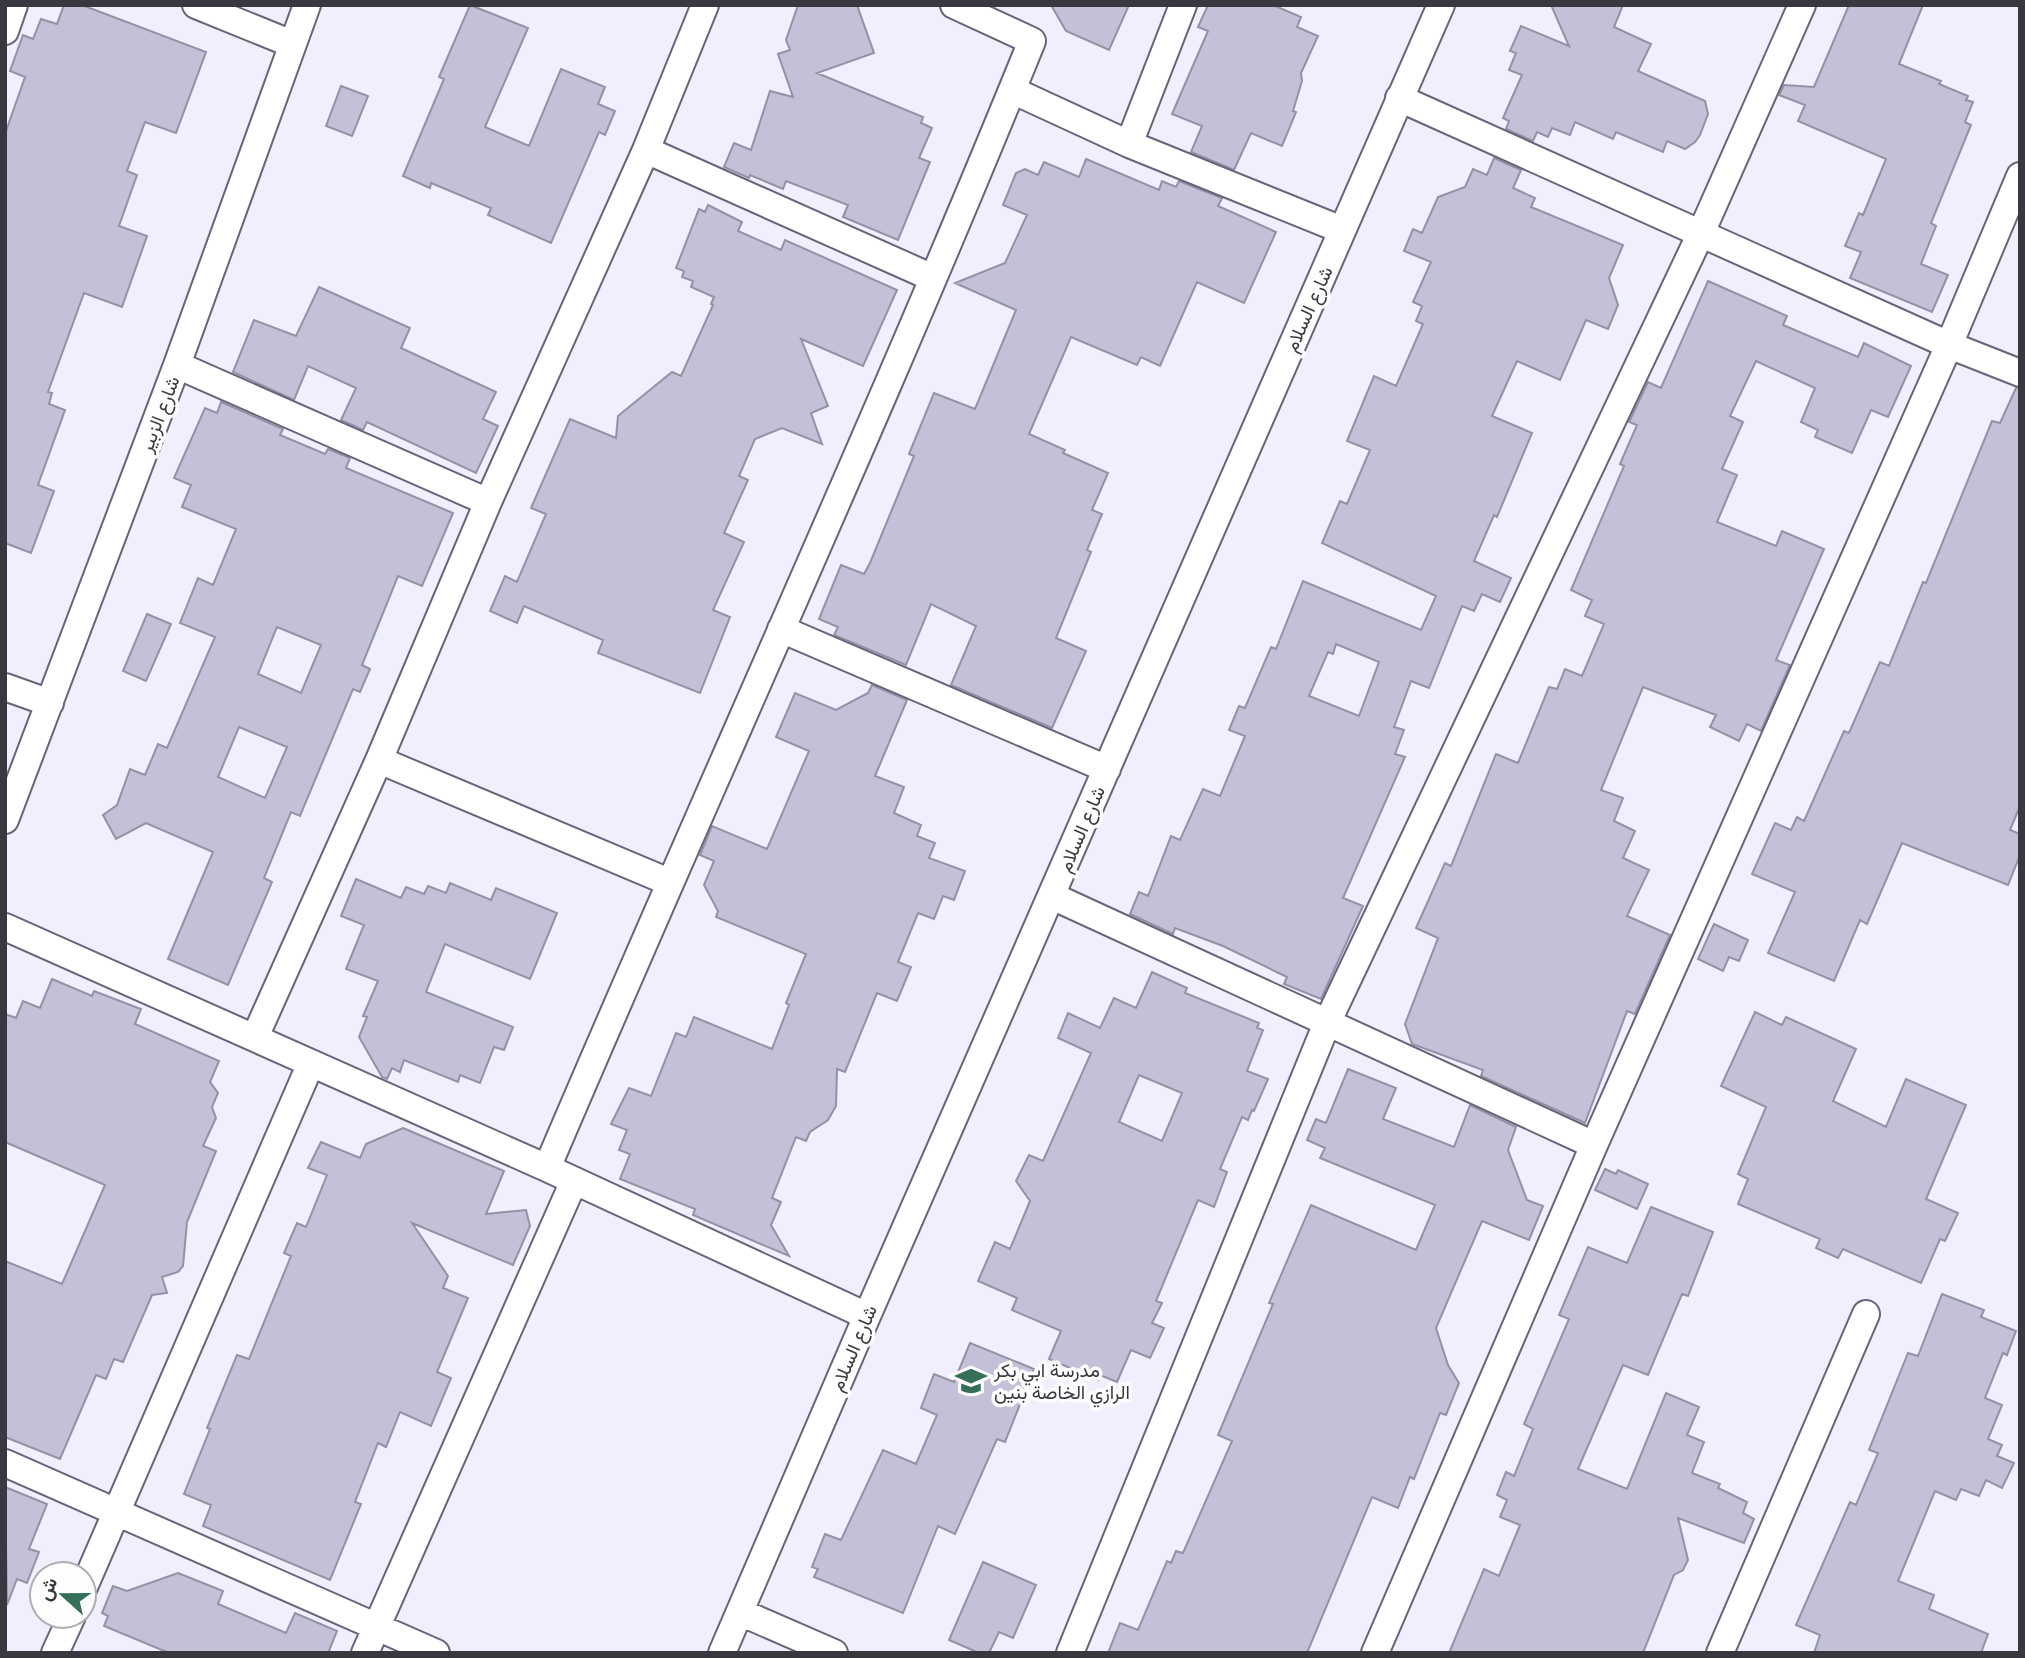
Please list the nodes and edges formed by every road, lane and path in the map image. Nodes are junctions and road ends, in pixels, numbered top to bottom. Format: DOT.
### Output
graph roads {
  1 [pos="14,5"];
  2 [pos="196,5"];
  3 [pos="307,5"];
  4 [pos="705,5"];
  5 [pos="954,5"];
  6 [pos="1183,5"];
  7 [pos="1441,5"];
  8 [pos="1802,5"];
  9 [pos="5,30"];
  10 [pos="292,44"];
  11 [pos="1012,90"];
  12 [pos="1399,98"];
  13 [pos="1129,144"];
  14 [pos="646,150"];
  15 [pos="2019,178"];
  16 [pos="1342,230"];
  17 [pos="1701,233"];
  18 [pos="933,278"];
  19 [pos="1949,345"];
  20 [pos="177,365"];
  21 [pos="2020,373"];
  22 [pos="488,502"];
  23 [pos="781,629"];
  24 [pos="5,687"];
  25 [pos="50,703"];
  26 [pos="379,760"];
  27 [pos="1107,769"];
  28 [pos="5,820"];
  29 [pos="669,882"];
  30 [pos="1052,896"];
  31 [pos="5,926"];
  32 [pos="1327,1023"];
  33 [pos="255,1037"];
  34 [pos="311,1063"];
  35 [pos="1594,1145"];
  36 [pos="547,1168"];
  37 [pos="574,1181"];
  38 [pos="1866,1314"];
  39 [pos="867,1316"];
  40 [pos="5,1463"];
  41 [pos="117,1512"];
  42 [pos="96,1560"];
  43 [pos="740,1612"];
  44 [pos="377,1627"];
  45 [pos="66,1630"];
  46 [pos="55,1653"];
  47 [pos="365,1653"];
  48 [pos="436,1653"];
  49 [pos="722,1653"];
  50 [pos="834,1653"];
  51 [pos="1070,1653"];
  52 [pos="1374,1653"];
  53 [pos="1720,1653"];
  1 -- 9 [label="street"];
  2 -- 10 [label="street"];
  3 -- 10 [label="street, شارع الزبير"];
  4 -- 14 [label="street"];
  5 -- 11 [label="street"];
  6 -- 13 [label="street"];
  7 -- 12 [label="street, شارع السلام"];
  8 -- 17 [label="street"];
  10 -- 20 [label="street, شارع الزبير"];
  11 -- 13 [label="street"];
  11 -- 18 [label="street"];
  12 -- 16 [label="street, شارع السلام"];
  12 -- 17 [label="street"];
  13 -- 16 [label="street"];
  14 -- 18 [label="street"];
  14 -- 22 [label="street"];
  15 -- 19 [label="street"];
  16 -- 27 [label="street, شارع السلام"];
  17 -- 19 [label="street"];
  17 -- 32 [label="street"];
  18 -- 23 [label="street"];
  19 -- 21 [label="street"];
  19 -- 35 [label="street"];
  20 -- 22 [label="street"];
  20 -- 25 [label="street, شارع الزبير"];
  22 -- 26 [label="street"];
  23 -- 27 [label="street"];
  23 -- 29 [label="street"];
  24 -- 25 [label="street"];
  25 -- 28 [label="street, شارع الزبير"];
  26 -- 29 [label="street"];
  26 -- 33 [label="street"];
  27 -- 30 [label="street, شارع السلام"];
  29 -- 36 [label="street"];
  30 -- 32 [label="street"];
  30 -- 39 [label="street, شارع السلام"];
  31 -- 33 [label="street"];
  32 -- 35 [label="street"];
  32 -- 51 [label="street"];
  33 -- 34 [label="street"];
  34 -- 36 [label="street"];
  34 -- 41 [label="street"];
  35 -- 52 [label="street"];
  36 -- 37 [label="street"];
  37 -- 39 [label="street"];
  37 -- 44 [label="street"];
  38 -- 53 [label="street"];
  39 -- 43 [label="street, شارع السلام"];
  40 -- 41 [label="street"];
  41 -- 42 [label="street"];
  41 -- 44 [label="street"];
  43 -- 49 [label="street, شارع السلام"];
  43 -- 50 [label="street"];
  44 -- 47 [label="street"];
  44 -- 48 [label="street"];
  45 -- 46 [label="street"];
}
